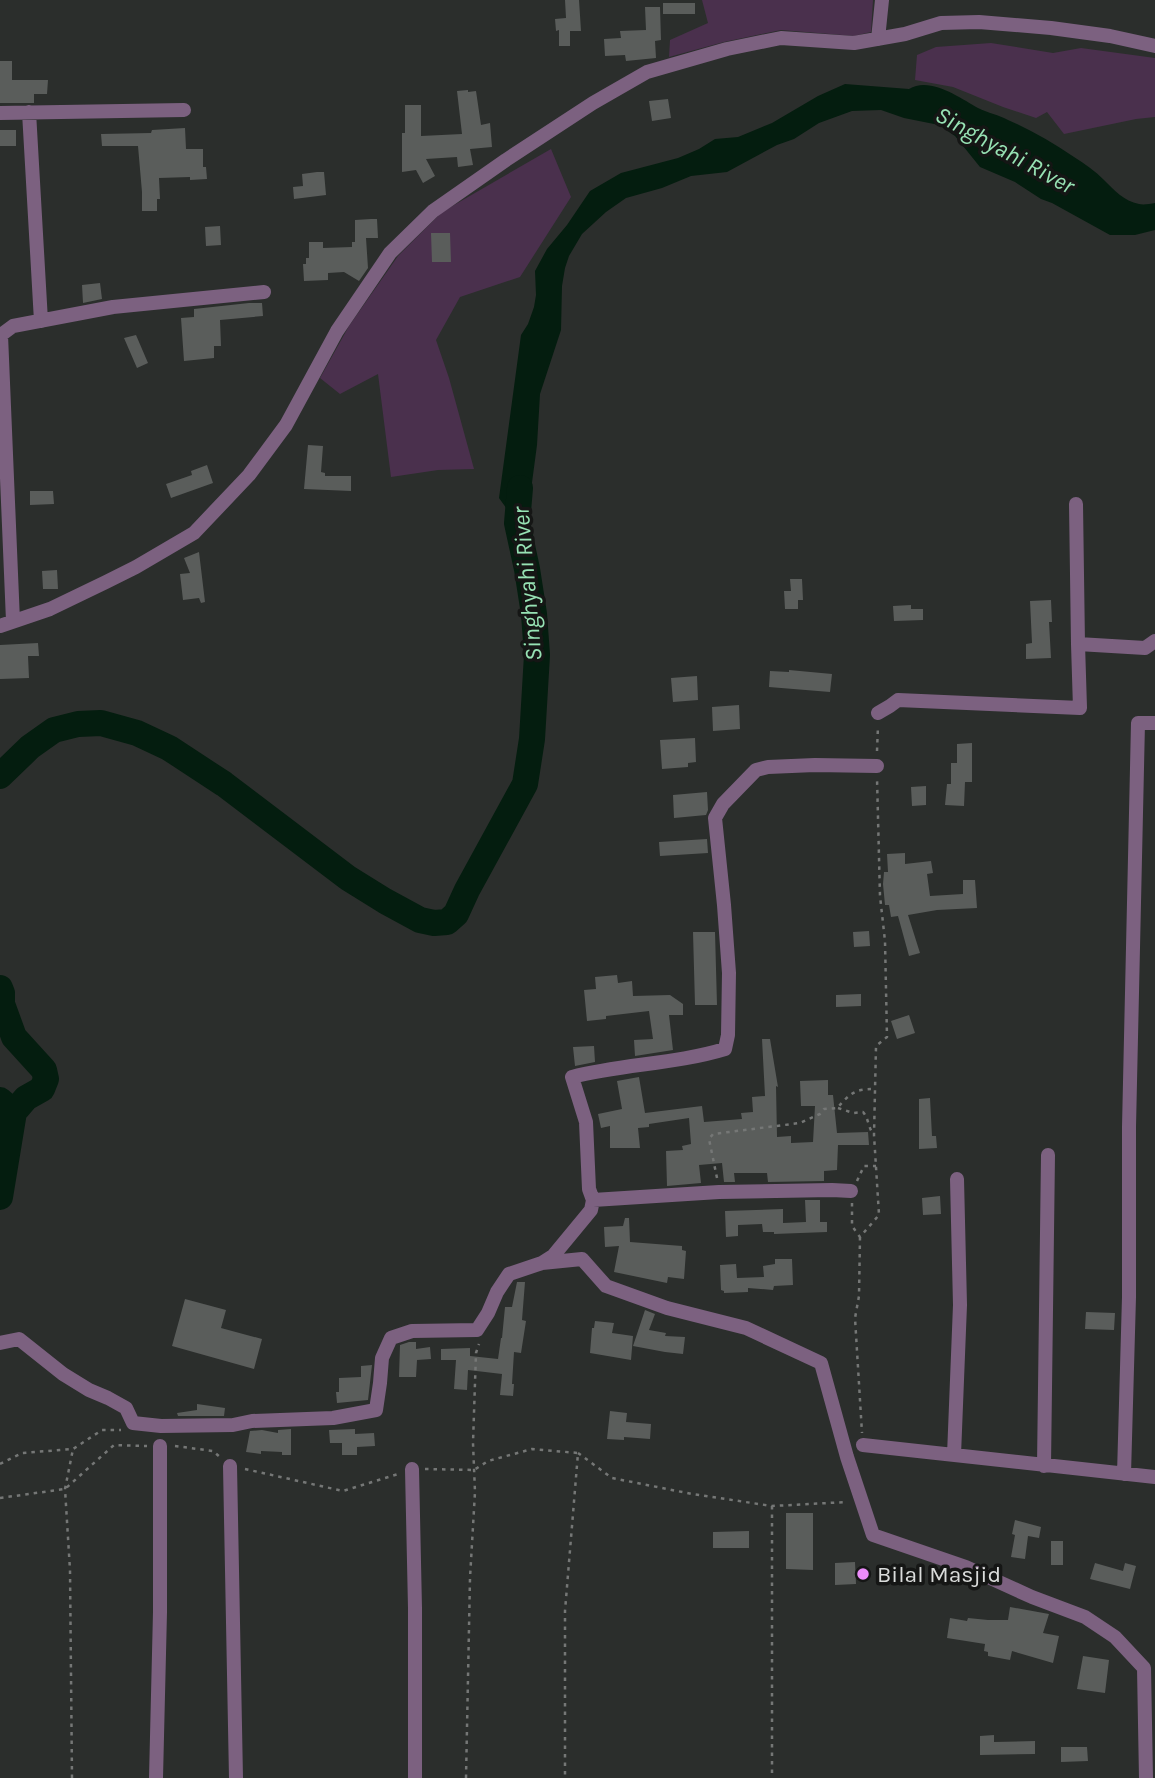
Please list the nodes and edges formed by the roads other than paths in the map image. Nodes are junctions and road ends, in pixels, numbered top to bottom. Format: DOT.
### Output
graph roads {
  1 [pos="882,0"];
  2 [pos="878,38"];
  3 [pos="1155,46"];
  4 [pos="184,110"];
  5 [pos="29,112"];
  6 [pos="0,113"];
  7 [pos="264,292"];
  8 [pos="41,321"];
  9 [pos="1076,504"];
  10 [pos="6,624"];
  11 [pos="1155,641"];
  12 [pos="1077,644"];
  13 [pos="878,713"];
  14 [pos="1155,723"];
  15 [pos="877,766"];
  16 [pos="1048,1155"];
  17 [pos="957,1179"];
  18 [pos="851,1191"];
  19 [pos="593,1200"];
  20 [pos="542,1263"];
  21 [pos="0,1343"];
  22 [pos="863,1445"];
  23 [pos="160,1446"];
  24 [pos="954,1455"];
  25 [pos="230,1466"];
  26 [pos="1044,1466"];
  27 [pos="412,1469"];
  28 [pos="1124,1474"];
  29 [pos="1155,1477"];
  30 [pos="1150,1668"];
  31 [pos="156,1778"];
  32 [pos="236,1778"];
  33 [pos="415,1778"];
  34 [pos="1146,1778"];
  1 -- 2 [label="street"];
  2 -- 3 [label="street"];
  2 -- 10 [label="street"];
  4 -- 5 [label="street"];
  5 -- 6 [label="street"];
  5 -- 8 [label="street"];
  7 -- 8 [label="street"];
  8 -- 10 [label="street"];
  9 -- 12 [label="street"];
  11 -- 12 [label="street"];
  12 -- 13 [label="street"];
  14 -- 28 [label="street"];
  15 -- 19 [label="street"];
  16 -- 26 [label="street"];
  17 -- 24 [label="street"];
  18 -- 19 [label="street"];
  19 -- 20 [label="street"];
  20 -- 21 [label="street"];
  20 -- 30 [label="street"];
  22 -- 24 [label="street"];
  23 -- 31 [label="street"];
  24 -- 26 [label="street"];
  25 -- 32 [label="street"];
  26 -- 28 [label="street"];
  27 -- 33 [label="street"];
  28 -- 29 [label="street"];
  30 -- 34 [label="street"];
}
